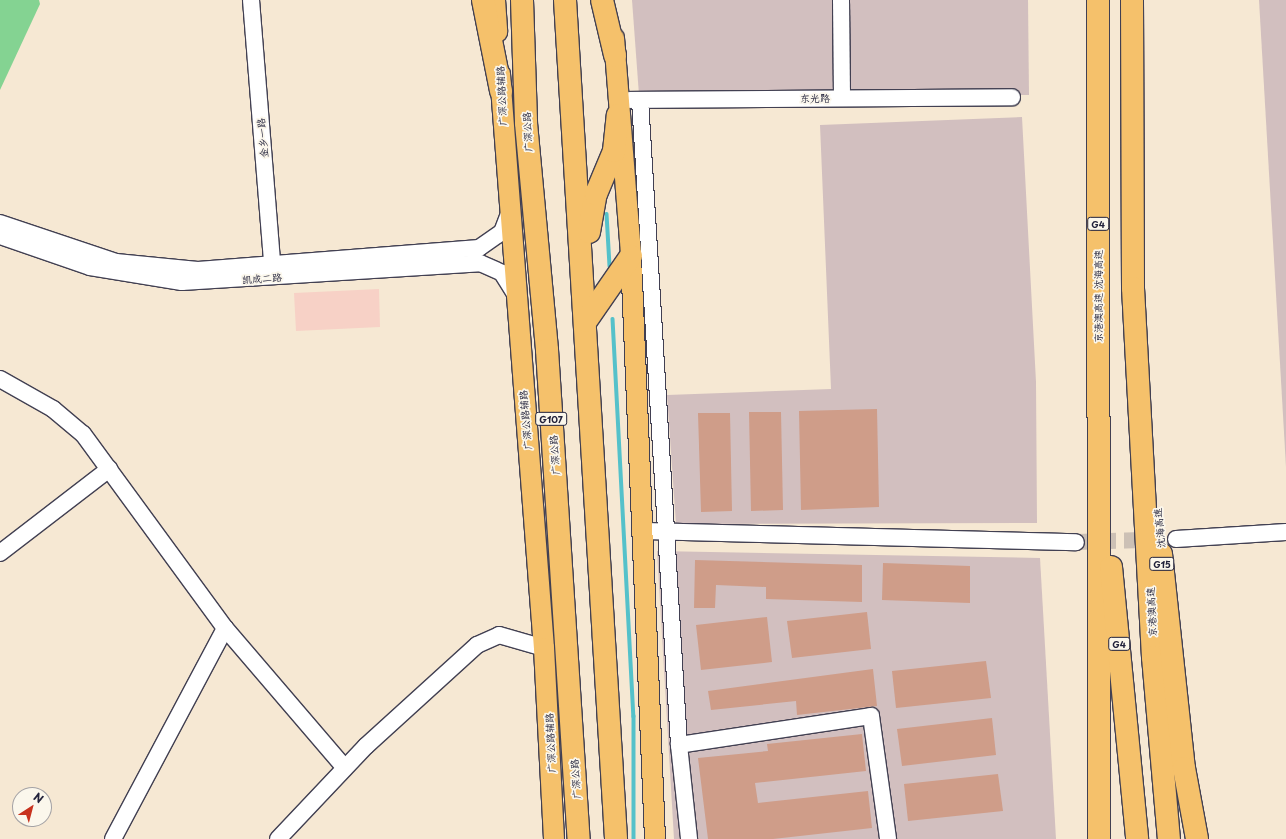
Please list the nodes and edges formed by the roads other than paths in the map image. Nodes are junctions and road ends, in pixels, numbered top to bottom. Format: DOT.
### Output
graph roads {
  1 [pos="251,0"];
  2 [pos="483,0"];
  3 [pos="495,0"];
  4 [pos="509,0"];
  5 [pos="522,0"];
  6 [pos="565,0"];
  7 [pos="602,0"];
  8 [pos="611,0"];
  9 [pos="841,0"];
  10 [pos="1098,0"];
  11 [pos="1132,0"];
  12 [pos="524,50"];
  13 [pos="615,55"];
  14 [pos="501,91"];
  15 [pos="1012,97"];
  16 [pos="842,98"];
  17 [pos="640,100"];
  18 [pos="618,107"];
  19 [pos="509,214"];
  20 [pos="0,223"];
  21 [pos="0,236"];
  22 [pos="631,256"];
  23 [pos="272,271"];
  24 [pos="583,285"];
  25 [pos="1133,288"];
  26 [pos="515,294"];
  27 [pos="586,321"];
  28 [pos="0,379"];
  29 [pos="1098,449"];
  30 [pos="109,469"];
  31 [pos="644,531"];
  32 [pos="665,532"];
  33 [pos="1286,532"];
  34 [pos="1176,539"];
  35 [pos="1076,542"];
  36 [pos="0,553"];
  37 [pos="225,628"];
  38 [pos="544,648"];
  39 [pos="679,745"];
  40 [pos="345,768"];
  41 [pos="113,839"];
  42 [pos="278,839"];
  43 [pos="554,839"];
  44 [pos="579,839"];
  45 [pos="616,839"];
  46 [pos="655,839"];
  47 [pos="690,839"];
  48 [pos="888,839"];
  49 [pos="1099,839"];
  50 [pos="1137,839"];
  51 [pos="1168,839"];
  52 [pos="1196,839"];
  1 -- 23 [label="street, 金乡一路"];
  2 -- 14 [label="highway"];
  3 -- 14 [label="main road, 广深公路辅路"];
  4 -- 12 [label="highway"];
  5 -- 12 [label="highway, 广深公路 / G107"];
  6 -- 24 [label="highway"];
  7 -- 13 [label="highway"];
  8 -- 13 [label="main road"];
  9 -- 16 [label="street"];
  10 -- 29 [label="highway, 京港澳高速 沈海高速 / G4"];
  11 -- 25 [label="highway"];
  12 -- 44 [label="highway, 广深公路 / G107"];
  13 -- 18 [label="main road"];
  14 -- 19 [label="main road, 广深公路辅路"];
  15 -- 16 [label="street, 东光路"];
  16 -- 17 [label="street, 东光路"];
  17 -- 18 [label="street, 东光路"];
  17 -- 32 [label="street"];
  18 -- 22 [label="main road"];
  18 -- 24 [label="highway"];
  19 -- 23 [label="street, 凯成二路"];
  19 -- 26 [label="main road, 广深公路辅路"];
  20 -- 23 [label="street, 凯成二路"];
  21 -- 23 [label="street, 凯成二路"];
  22 -- 27 [label="highway"];
  22 -- 31 [label="main road"];
  23 -- 26 [label="street, 凯成二路"];
  24 -- 27 [label="highway"];
  25 -- 51 [label="highway, 京港澳高速"];
  25 -- 52 [label="highway, 沈海高速 / G15"];
  26 -- 38 [label="main road, 广深公路辅路"];
  27 -- 45 [label="highway"];
  28 -- 30 [label="street"];
  29 -- 49 [label="highway"];
  29 -- 50 [label="highway, G4"];
  30 -- 36 [label="street"];
  30 -- 37 [label="street"];
  31 -- 32 [label="street"];
  31 -- 46 [label="main road"];
  32 -- 35 [label="street"];
  32 -- 39 [label="street"];
  33 -- 34 [label="street"];
  37 -- 40 [label="street"];
  37 -- 41 [label="street"];
  38 -- 40 [label="street"];
  38 -- 43 [label="main road, 广深公路辅路"];
  39 -- 47 [label="street"];
  39 -- 48 [label="street"];
  40 -- 42 [label="street"];
}
